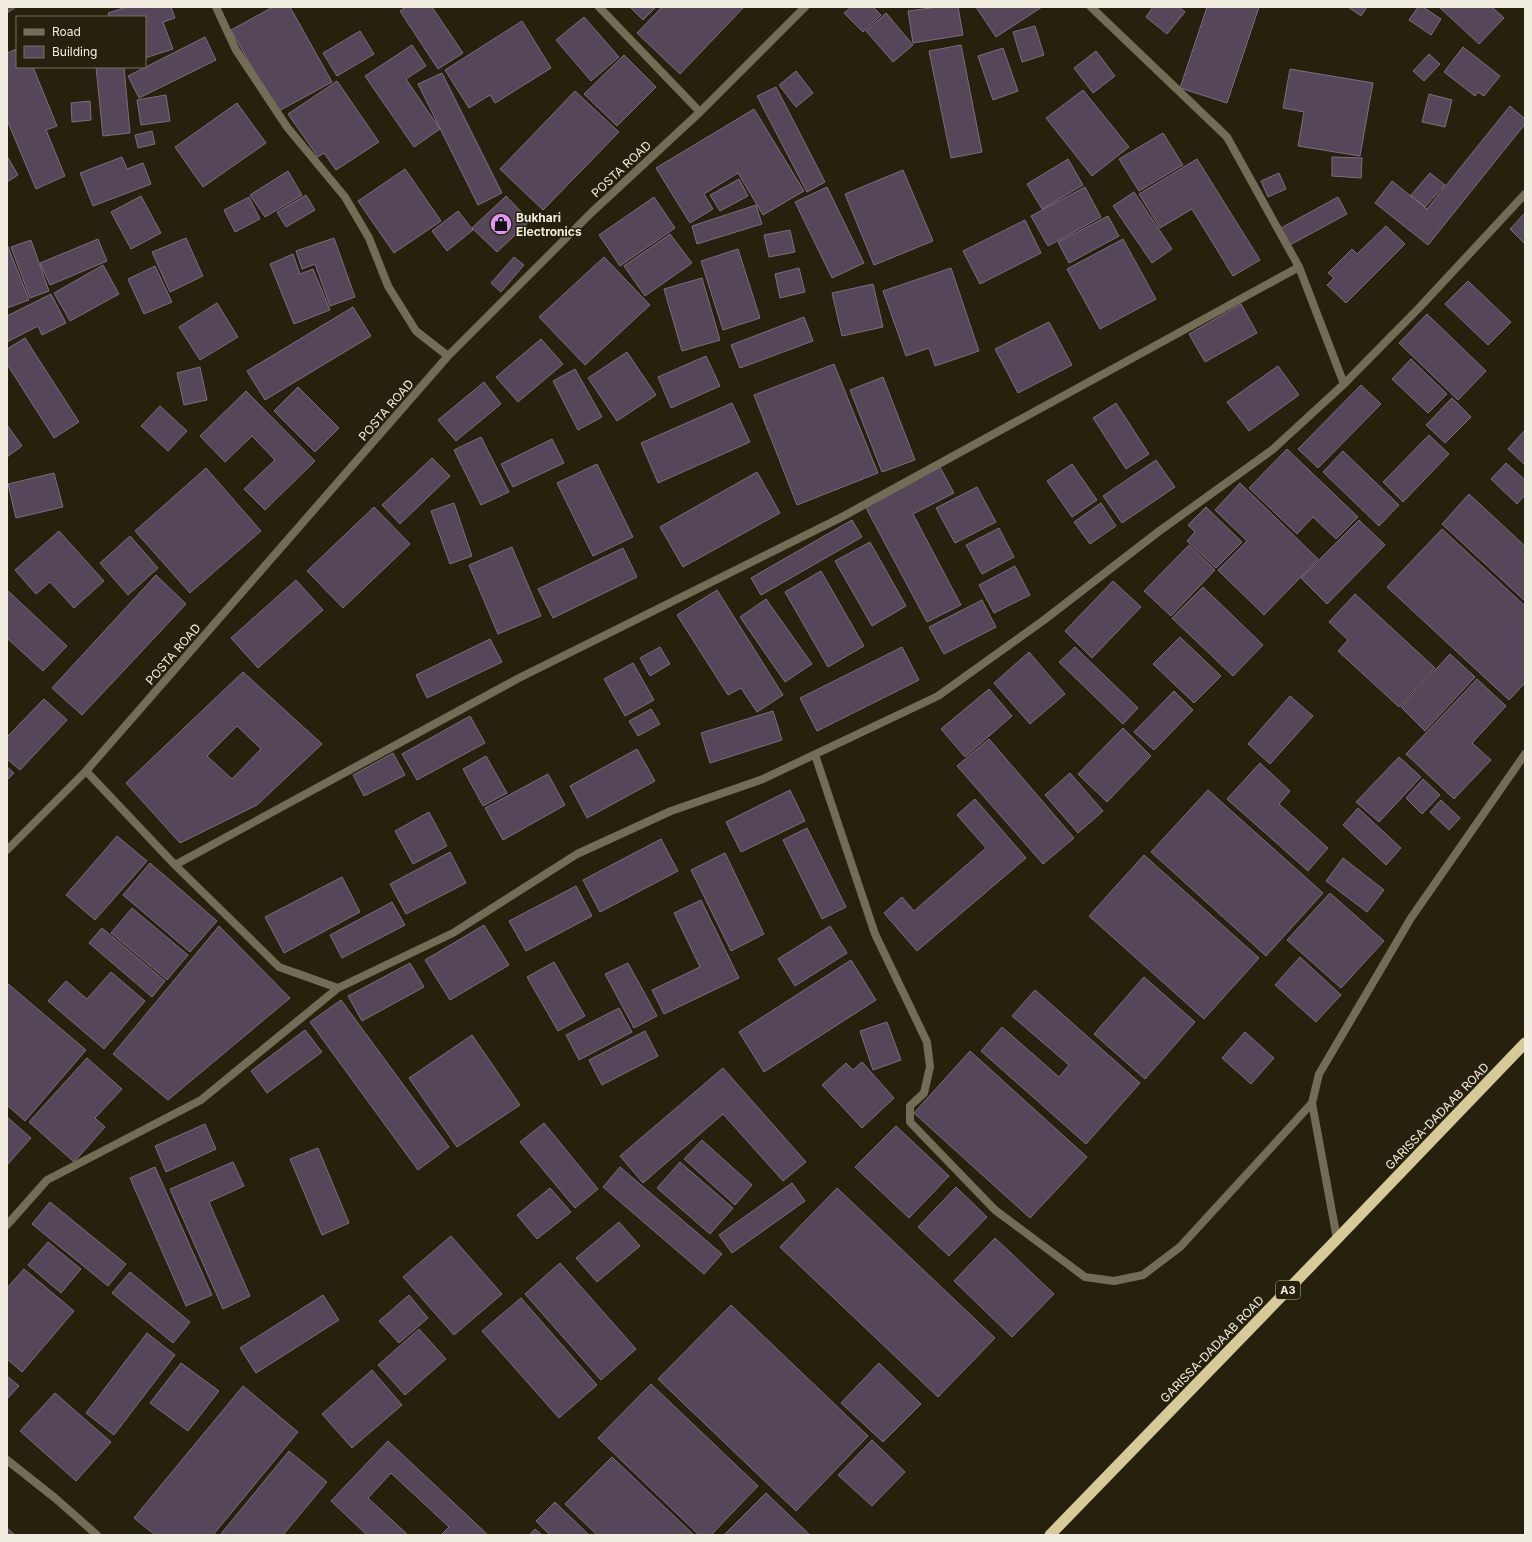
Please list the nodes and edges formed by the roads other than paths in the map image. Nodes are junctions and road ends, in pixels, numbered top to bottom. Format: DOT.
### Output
graph roads {
  1 [pos="216,7"];
  2 [pos="599,7"];
  3 [pos="805,7"];
  4 [pos="1091,7"];
  5 [pos="700,112"];
  6 [pos="1525,194"];
  7 [pos="1299,267"];
  8 [pos="448,356"];
  9 [pos="1344,384"];
  10 [pos="1525,754"];
  11 [pos="815,755"];
  12 [pos="86,771"];
  13 [pos="9,845"];
  14 [pos="175,865"];
  15 [pos="338,988"];
  16 [pos="1525,1043"];
  17 [pos="1312,1103"];
  18 [pos="7,1225"];
  19 [pos="1337,1239"];
  20 [pos="7,1460"];
  21 [pos="97,1535"];
  22 [pos="1050,1535"];
  1 -- 8 [label="street"];
  2 -- 5 [label="street"];
  3 -- 5 [label="street, POSTA ROAD"];
  4 -- 7 [label="street"];
  5 -- 8 [label="street, POSTA ROAD"];
  6 -- 9 [label="street"];
  7 -- 9 [label="street"];
  7 -- 14 [label="street"];
  8 -- 12 [label="street, POSTA ROAD"];
  9 -- 11 [label="street"];
  10 -- 17 [label="street"];
  11 -- 15 [label="street"];
  11 -- 17 [label="street"];
  12 -- 13 [label="street, POSTA ROAD"];
  12 -- 14 [label="street"];
  14 -- 15 [label="street"];
  15 -- 18 [label="street"];
  16 -- 19 [label="highway, GARISSA-DADAAB ROAD / A3"];
  17 -- 19 [label="street"];
  19 -- 22 [label="highway, GARISSA-DADAAB ROAD / A3"];
  20 -- 21 [label="street"];
}
